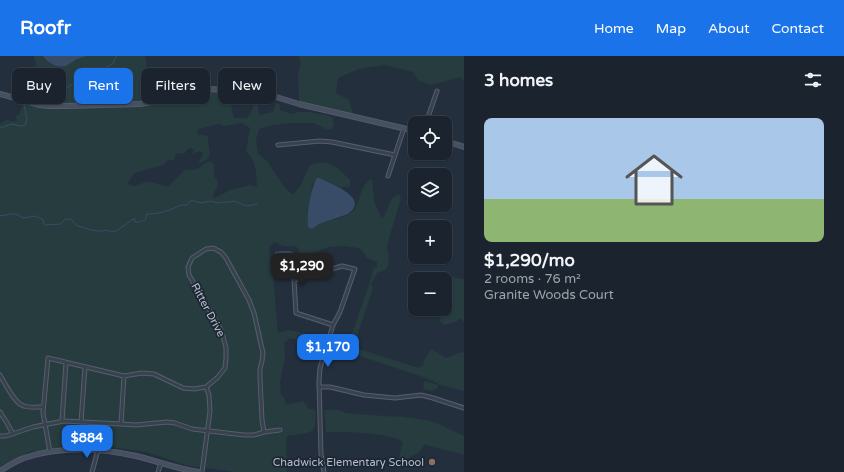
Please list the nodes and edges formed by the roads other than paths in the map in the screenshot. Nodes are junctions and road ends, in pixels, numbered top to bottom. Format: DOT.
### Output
graph roads {
  1 [pos="437,91"];
  2 [pos="0,94"];
  3 [pos="428,116"];
  4 [pos="404,128"];
  5 [pos="408,129"];
  6 [pos="452,143"];
  7 [pos="278,145"];
  8 [pos="464,147"];
  9 [pos="395,156"];
  10 [pos="388,176"];
  11 [pos="334,325"];
  12 [pos="66,363"];
  13 [pos="85,367"];
  14 [pos="0,375"];
  15 [pos="124,376"];
  16 [pos="206,387"];
  17 [pos="319,387"];
  18 [pos="43,407"];
  19 [pos="464,408"];
  20 [pos="0,412"];
  21 [pos="62,421"];
  22 [pos="81,422"];
  23 [pos="122,424"];
  24 [pos="45,425"];
  25 [pos="280,430"];
  26 [pos="207,431"];
  27 [pos="264,432"];
  28 [pos="13,434"];
  29 [pos="0,436"];
  30 [pos="98,450"];
  31 [pos="50,452"];
  32 [pos="161,463"];
  33 [pos="0,471"];
  34 [pos="92,472"];
  35 [pos="158,472"];
  36 [pos="199,472"];
  37 [pos="202,472"];
  38 [pos="324,472"];
  1 -- 3 [label="street"];
  2 -- 4 [label="street"];
  4 -- 5 [label="street"];
  4 -- 9 [label="street"];
  6 -- 8 [label="street"];
  7 -- 9 [label="street"];
  9 -- 10 [label="street"];
  11 -- 11 [label="street"];
  11 -- 17 [label="street"];
  12 -- 13 [label="street"];
  12 -- 18 [label="street"];
  12 -- 21 [label="street"];
  13 -- 15 [label="street"];
  13 -- 22 [label="street"];
  14 -- 18 [label="street"];
  15 -- 16 [label="street"];
  15 -- 23 [label="street"];
  16 -- 26 [label="street"];
  16 -- 27 [label="street, Ritter Drive"];
  17 -- 19 [label="street"];
  17 -- 38 [label="street"];
  18 -- 24 [label="street"];
  20 -- 28 [label="street"];
  21 -- 22 [label="street"];
  21 -- 24 [label="street"];
  22 -- 23 [label="street"];
  23 -- 26 [label="street"];
  24 -- 28 [label="street"];
  24 -- 31 [label="street"];
  25 -- 27 [label="street"];
  26 -- 27 [label="street"];
  26 -- 37 [label="street"];
  28 -- 29 [label="street"];
  30 -- 31 [label="street"];
  30 -- 32 [label="street"];
  30 -- 34 [label="street"];
  31 -- 33 [label="street"];
  32 -- 35 [label="street"];
  32 -- 36 [label="street"];
}
